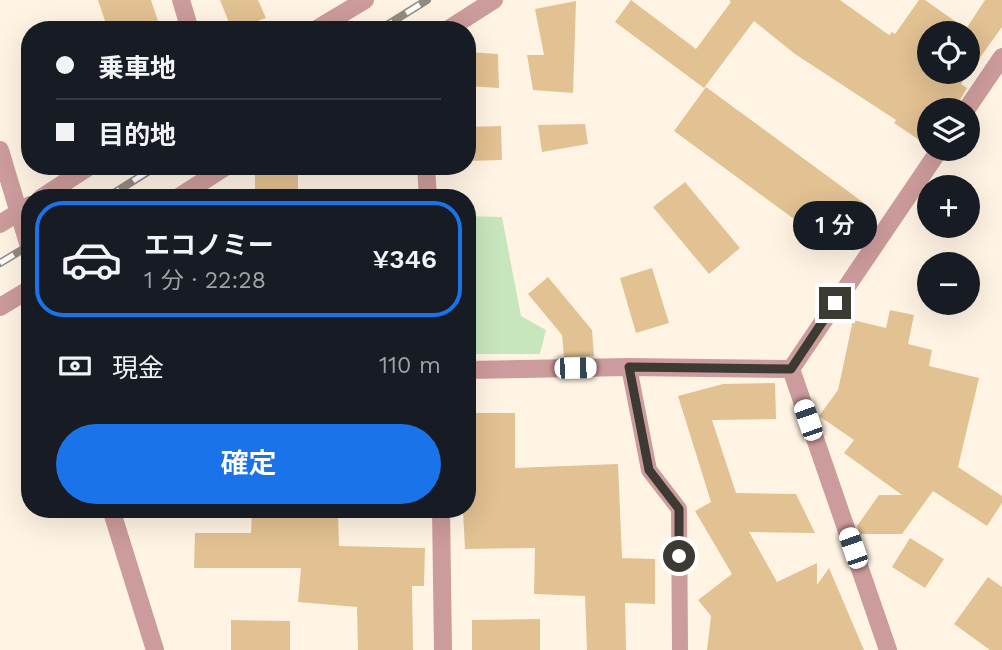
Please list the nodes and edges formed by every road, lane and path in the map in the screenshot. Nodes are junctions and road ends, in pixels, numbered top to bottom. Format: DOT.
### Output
graph roads {
  1 [pos="181,0"];
  2 [pos="365,0"];
  3 [pos="494,0"];
  4 [pos="187,21"];
  5 [pos="330,21"];
  6 [pos="461,21"];
  7 [pos="1002,57"];
  8 [pos="974,98"];
  9 [pos="0,150"];
  10 [pos="932,161"];
  11 [pos="76,175"];
  12 [pos="213,175"];
  13 [pos="55,189"];
  14 [pos="191,189"];
  15 [pos="21,202"];
  16 [pos="21,211"];
  17 [pos="0,224"];
  18 [pos="21,294"];
  19 [pos="0,307"];
  20 [pos="629,367"];
  21 [pos="791,369"];
  22 [pos="476,370"];
  23 [pos="114,518"];
  24 [pos="441,518"];
  25 [pos="155,650"];
  26 [pos="443,650"];
  27 [pos="680,650"];
  28 [pos="888,650"];
  1 -- 4 [label="street"];
  2 -- 5 [label="street"];
  3 -- 6 [label="street"];
  7 -- 8 [label="street"];
  9 -- 15 [label="street"];
  10 -- 21 [label="street"];
  11 -- 13 [label="street"];
  12 -- 14 [label="street"];
  16 -- 17 [label="street"];
  18 -- 19 [label="street"];
  20 -- 21 [label="street"];
  20 -- 22 [label="street"];
  20 -- 27 [label="lane"];
  21 -- 28 [label="street"];
  23 -- 25 [label="street"];
  24 -- 26 [label="street"];
}
